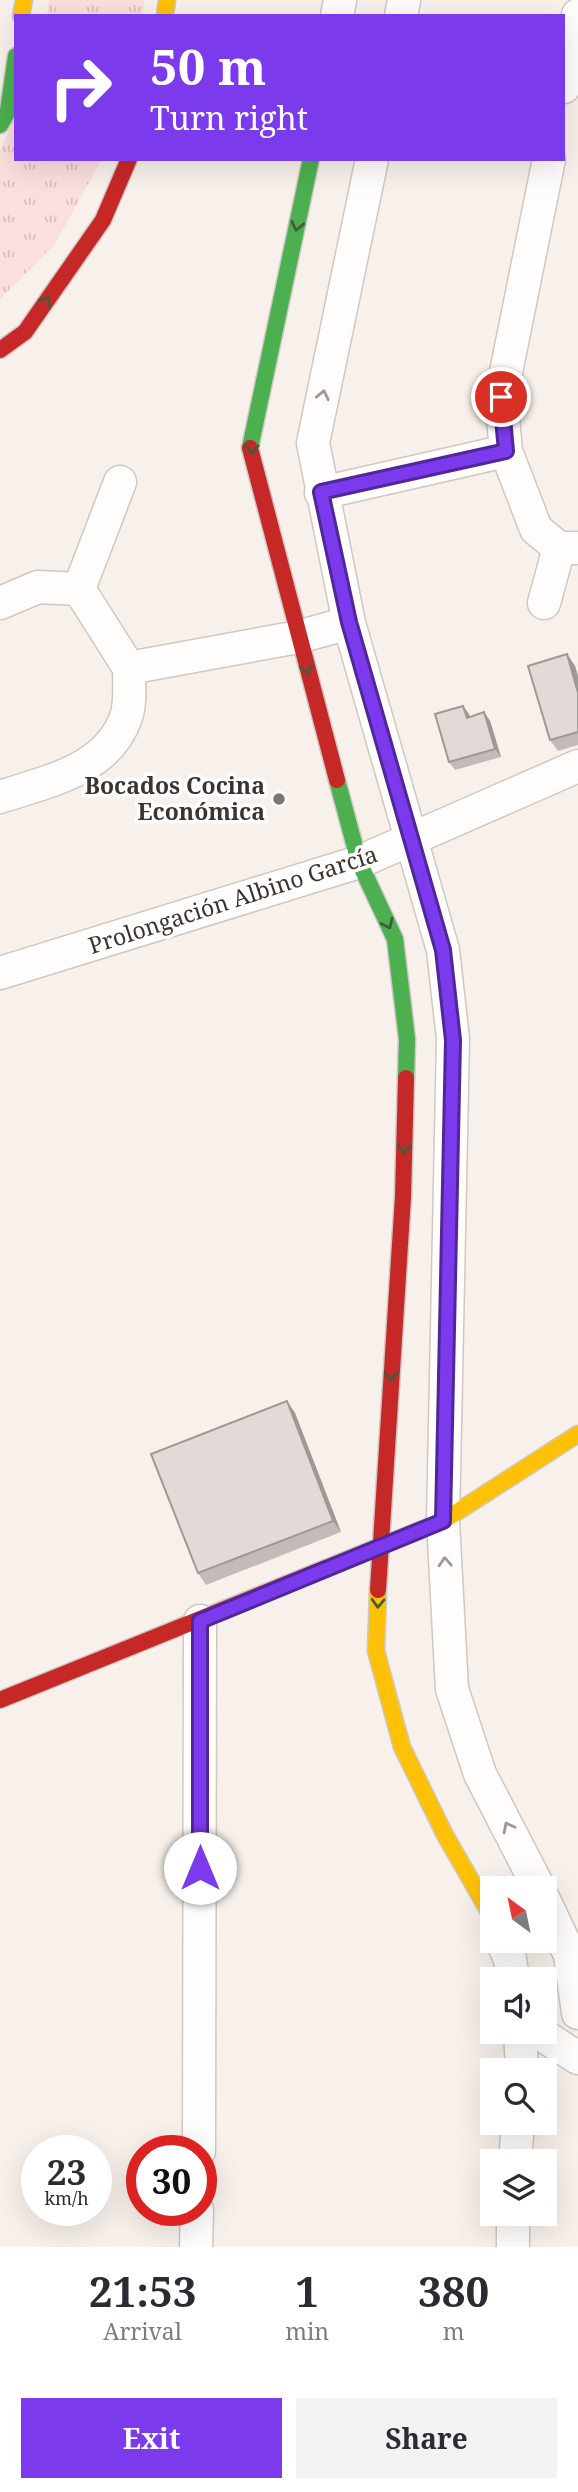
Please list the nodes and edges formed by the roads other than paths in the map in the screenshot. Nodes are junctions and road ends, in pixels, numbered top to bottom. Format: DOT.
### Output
graph roads {
  1 [pos="578,15"];
  2 [pos="14,70"];
  3 [pos="565,82"];
  4 [pos="0,125"];
  5 [pos="128,161"];
  6 [pos="311,161"];
  7 [pos="372,161"];
  8 [pos="549,161"];
  9 [pos="0,350"];
  10 [pos="506,451"];
  11 [pos="120,482"];
  12 [pos="321,492"];
  13 [pos="568,548"];
  14 [pos="79,589"];
  15 [pos="0,603"];
  16 [pos="544,603"];
  17 [pos="349,622"];
  18 [pos="298,638"];
  19 [pos="129,668"];
  20 [pos="578,766"];
  21 [pos="0,797"];
  22 [pos="410,842"];
  23 [pos="359,862"];
  24 [pos="0,972"];
  25 [pos="578,1434"];
  26 [pos="443,1521"];
  27 [pos="380,1549"];
  28 [pos="200,1621"];
  29 [pos="0,1700"];
  30 [pos="533,1876"];
  31 [pos="480,1892"];
  32 [pos="557,1928"];
  33 [pos="578,2013"];
  34 [pos="556,2044"];
  35 [pos="578,2058"];
  36 [pos="199,2135"];
  37 [pos="197,2226"];
  38 [pos="513,2226"];
  39 [pos="196,2247"];
  40 [pos="513,2247"];
  1 -- 3 [label="street"];
  2 -- 4 [label="street"];
  9 -- 5 [label="street, one-way"];
  6 -- 18 [label="street, one-way"];
  12 -- 7 [label="street, one-way"];
  8 -- 10 [label="street"];
  10 -- 12 [label="street"];
  10 -- 13 [label="street"];
  11 -- 14 [label="street"];
  12 -- 17 [label="street"];
  13 -- 16 [label="street"];
  14 -- 15 [label="street"];
  14 -- 19 [label="street"];
  17 -- 18 [label="street"];
  17 -- 22 [label="street"];
  18 -- 19 [label="street"];
  18 -- 23 [label="street, one-way"];
  19 -- 21 [label="street"];
  20 -- 22 [label="street, Prolongación Albino García"];
  22 -- 23 [label="street, Prolongación Albino García"];
  22 -- 26 [label="street"];
  23 -- 24 [label="street, Prolongación Albino García"];
  23 -- 27 [label="street, one-way"];
  25 -- 26 [label="street"];
  26 -- 27 [label="street"];
  30 -- 26 [label="street, one-way"];
  27 -- 28 [label="street"];
  27 -- 31 [label="street, one-way"];
  28 -- 29 [label="street"];
  28 -- 36 [label="street"];
  32 -- 33 [label="street"];
  34 -- 35 [label="street"];
  37 -- 39 [label="street"];
  38 -- 40 [label="street"];
}
